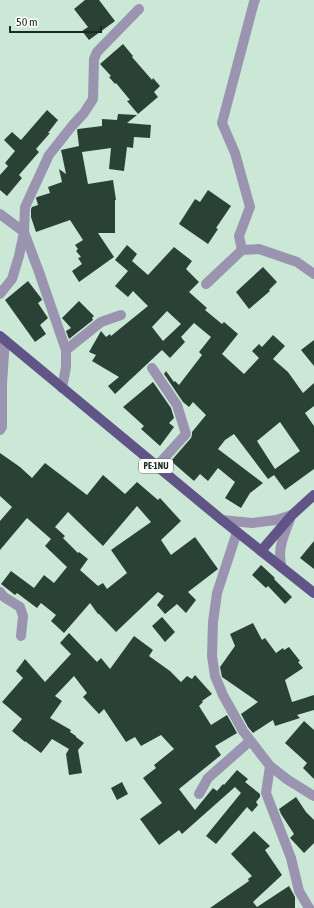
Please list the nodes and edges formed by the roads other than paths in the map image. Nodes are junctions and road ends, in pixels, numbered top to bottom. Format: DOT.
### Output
graph roads {
  1 [pos="255,0"];
  2 [pos="139,9"];
  3 [pos="0,214"];
  4 [pos="24,232"];
  5 [pos="242,250"];
  6 [pos="314,274"];
  7 [pos="206,284"];
  8 [pos="0,294"];
  9 [pos="120,315"];
  10 [pos="2,338"];
  11 [pos="66,350"];
  12 [pos="152,368"];
  13 [pos="62,388"];
  14 [pos="0,430"];
  15 [pos="157,466"];
  16 [pos="314,495"];
  17 [pos="292,515"];
  18 [pos="222,520"];
  19 [pos="237,532"];
  20 [pos="261,551"];
  21 [pos="282,567"];
  22 [pos="0,592"];
  23 [pos="314,593"];
  24 [pos="21,636"];
  25 [pos="250,741"];
  26 [pos="270,766"];
  27 [pos="199,794"];
  28 [pos="314,796"];
  29 [pos="309,908"];
  1 -- 5 [label="street"];
  2 -- 4 [label="street"];
  3 -- 4 [label="street"];
  4 -- 8 [label="street"];
  4 -- 11 [label="street"];
  5 -- 6 [label="street"];
  5 -- 7 [label="street"];
  9 -- 11 [label="street"];
  10 -- 13 [label="main road, PE-1NU"];
  10 -- 14 [label="street"];
  11 -- 13 [label="street"];
  12 -- 15 [label="street"];
  13 -- 15 [label="main road, PE-1NU"];
  15 -- 18 [label="main road, PE-1NU"];
  16 -- 17 [label="main road"];
  17 -- 18 [label="street"];
  17 -- 20 [label="main road"];
  17 -- 21 [label="street"];
  18 -- 19 [label="main road, PE-1NU"];
  19 -- 20 [label="main road, PE-1NU"];
  19 -- 25 [label="street"];
  20 -- 21 [label="main road, PE-1NU"];
  21 -- 23 [label="main road, PE-1NU"];
  22 -- 24 [label="street"];
  25 -- 26 [label="street"];
  25 -- 27 [label="street"];
  26 -- 28 [label="street"];
  26 -- 29 [label="street"];
}
